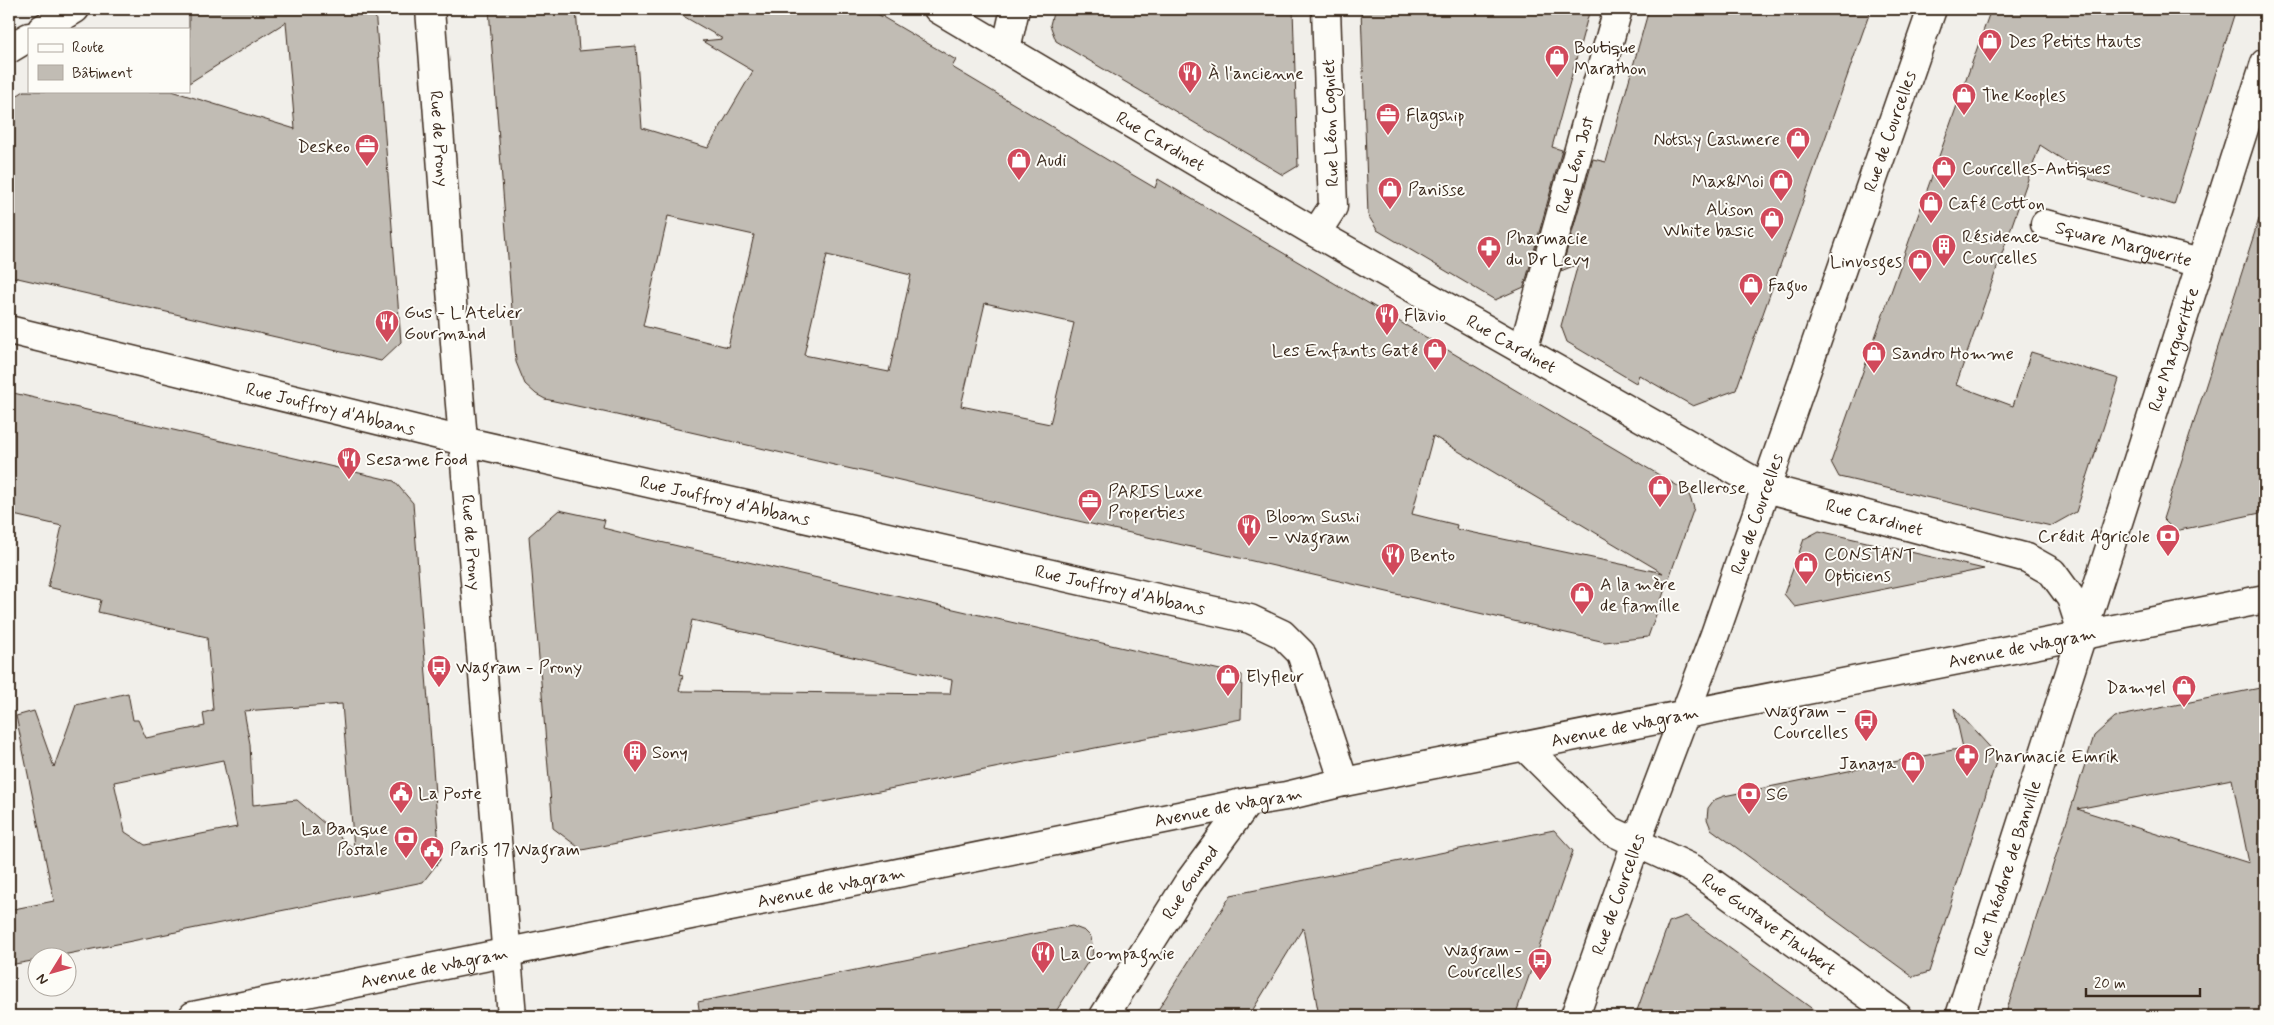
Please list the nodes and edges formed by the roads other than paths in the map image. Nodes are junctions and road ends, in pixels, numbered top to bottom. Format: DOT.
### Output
graph roads {
  1 [pos="75,9"];
  2 [pos="430,9"];
  3 [pos="938,9"];
  4 [pos="1015,9"];
  5 [pos="1326,9"];
  6 [pos="1618,9"];
  7 [pos="1932,9"];
  8 [pos="44,28"];
  9 [pos="28,38"];
  10 [pos="9,49"];
  11 [pos="1006,49"];
  12 [pos="2265,63"];
  13 [pos="2045,224"];
  14 [pos="1316,233"];
  15 [pos="2201,263"];
  16 [pos="9,330"];
  17 [pos="1523,350"];
  18 [pos="463,441"];
  19 [pos="1766,488"];
  20 [pos="2261,602"];
  21 [pos="2083,635"];
  22 [pos="1686,716"];
  23 [pos="1524,746"];
  24 [pos="1344,782"];
  25 [pos="1248,802"];
  26 [pos="1636,843"];
  27 [pos="506,954"];
  28 [pos="193,1016"];
  29 [pos="512,1016"];
  30 [pos="1104,1016"];
  31 [pos="1575,1016"];
  32 [pos="1897,1016"];
  33 [pos="1960,1016"];
  1 -- 8 [label="street"];
  2 -- 18 [label="street, Rue de Prony"];
  3 -- 11 [label="street, Rue Cardinet"];
  4 -- 11 [label="street"];
  5 -- 14 [label="street, Rue Léon Cogniet"];
  6 -- 17 [label="street, Rue Léon Jost"];
  7 -- 19 [label="street, Rue de Courcelles"];
  9 -- 10 [label="street"];
  11 -- 14 [label="street, Rue Cardinet"];
  12 -- 15 [label="street, Rue Margueritte"];
  13 -- 15 [label="street, Square Marguerite"];
  14 -- 17 [label="street, Rue Cardinet"];
  15 -- 21 [label="street, Rue Margueritte"];
  16 -- 18 [label="street, Rue Jouffroy d'Abbans"];
  17 -- 19 [label="street, Rue Cardinet"];
  18 -- 24 [label="street, Rue Jouffroy d'Abbans"];
  18 -- 27 [label="street, Rue de Prony"];
  19 -- 21 [label="street, Rue Cardinet"];
  19 -- 22 [label="street, Rue de Courcelles"];
  20 -- 21 [label="street, Avenue de Wagram"];
  21 -- 22 [label="street, Avenue de Wagram"];
  21 -- 33 [label="street, Rue Théodore de Banville"];
  22 -- 23 [label="street, Avenue de Wagram"];
  22 -- 26 [label="street, Rue de Courcelles"];
  23 -- 24 [label="street, Avenue de Wagram"];
  23 -- 26 [label="street, Rue Gustave Flaubert"];
  24 -- 25 [label="street, Avenue de Wagram"];
  25 -- 27 [label="street, Avenue de Wagram"];
  25 -- 30 [label="street, Rue Gounod"];
  26 -- 31 [label="street, Rue de Courcelles"];
  26 -- 32 [label="street, Rue Gustave Flaubert"];
  27 -- 28 [label="street, Avenue de Wagram"];
  27 -- 29 [label="street, Rue de Prony"];
}
